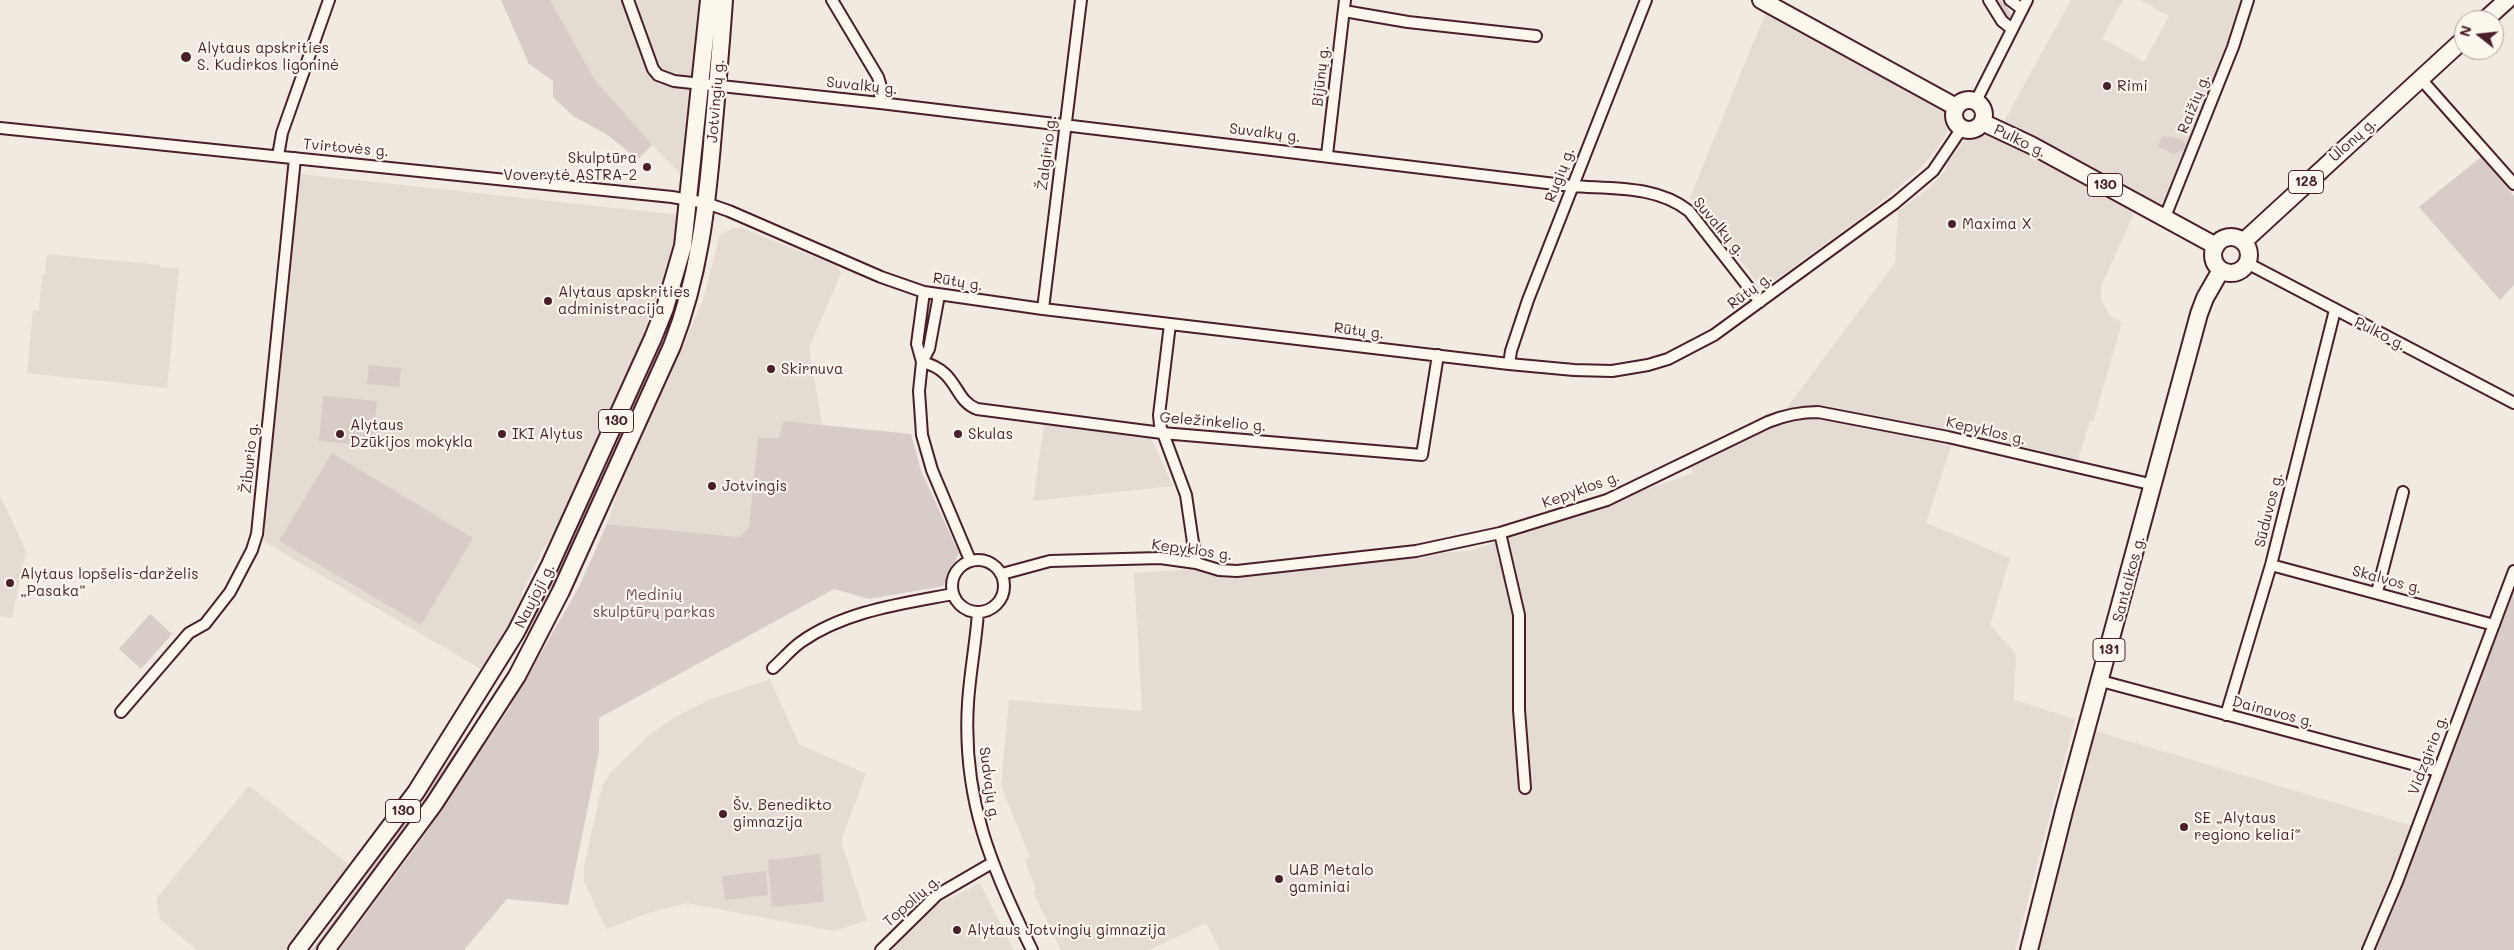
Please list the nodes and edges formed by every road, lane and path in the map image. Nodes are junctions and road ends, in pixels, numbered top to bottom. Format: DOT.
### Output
graph roads {
  1 [pos="329,0"];
  2 [pos="628,0"];
  3 [pos="709,0"];
  4 [pos="724,0"];
  5 [pos="832,0"];
  6 [pos="1080,0"];
  7 [pos="1646,0"];
  8 [pos="1762,0"];
  9 [pos="1989,0"];
  10 [pos="2010,0"];
  11 [pos="2248,0"];
  12 [pos="2507,0"];
  13 [pos="2025,4"];
  14 [pos="1344,5"];
  15 [pos="2496,10"];
  16 [pos="2012,29"];
  17 [pos="1536,36"];
  18 [pos="2454,48"];
  19 [pos="2420,78"];
  20 [pos="709,85"];
  21 [pos="1976,101"];
  22 [pos="880,102"];
  23 [pos="1956,107"];
  24 [pos="1982,122"];
  25 [pos="1066,125"];
  26 [pos="0,128"];
  27 [pos="1962,128"];
  28 [pos="1328,155"];
  29 [pos="278,156"];
  30 [pos="295,158"];
  31 [pos="2514,184"];
  32 [pos="1572,186"];
  33 [pos="689,200"];
  34 [pos="706,202"];
  35 [pos="2165,217"];
  36 [pos="2243,242"];
  37 [pos="2216,246"];
  38 [pos="2247,263"];
  39 [pos="2221,270"];
  40 [pos="924,292"];
  41 [pos="939,295"];
  42 [pos="1760,302"];
  43 [pos="1043,309"];
  44 [pos="2335,310"];
  45 [pos="1170,324"];
  46 [pos="1438,355"];
  47 [pos="922,362"];
  48 [pos="1509,364"];
  49 [pos="2514,403"];
  50 [pos="1162,433"];
  51 [pos="2154,485"];
  52 [pos="2404,492"];
  53 [pos="1500,533"];
  54 [pos="970,560"];
  55 [pos="1196,563"];
  56 [pos="2271,565"];
  57 [pos="2514,571"];
  58 [pos="1002,574"];
  59 [pos="2376,592"];
  60 [pos="953,594"];
  61 [pos="978,612"];
  62 [pos="2494,626"];
  63 [pos="498,664"];
  64 [pos="772,668"];
  65 [pos="517,676"];
  66 [pos="2101,681"];
  67 [pos="121,712"];
  68 [pos="2226,715"];
  69 [pos="2438,771"];
  70 [pos="1525,788"];
  71 [pos="992,863"];
  72 [pos="297,950"];
  73 [pos="326,950"];
  74 [pos="881,950"];
  75 [pos="1032,950"];
  76 [pos="2030,950"];
  77 [pos="2368,950"];
  1 -- 29 [label="street"];
  2 -- 20 [label="street, Suvalkų g."];
  3 -- 20 [label="main road, Jotvingių g."];
  4 -- 20 [label="main road, Jotvingių g. / 130"];
  5 -- 22 [label="street"];
  6 -- 25 [label="street, Žalgirio g."];
  7 -- 32 [label="street, Rugių g."];
  8 -- 23 [label="main road"];
  9 -- 16 [label="street"];
  10 -- 13 [label="street"];
  11 -- 35 [label="street, Raižių g."];
  12 -- 15 [label="main road"];
  13 -- 16 [label="street"];
  14 -- 17 [label="street"];
  14 -- 28 [label="street, Bijūnų g."];
  16 -- 21 [label="street"];
  18 -- 19 [label="main road, Ulonų g. / 128"];
  19 -- 31 [label="street"];
  19 -- 36 [label="main road, Ulonų g. / 128"];
  20 -- 22 [label="street, Suvalkų g."];
  20 -- 33 [label="main road, Jotvingių g."];
  20 -- 34 [label="main road, Jotvingių g. / 130"];
  21 -- 23 [label="main road"];
  21 -- 24 [label="main road"];
  22 -- 25 [label="street, Suvalkų g."];
  23 -- 27 [label="main road"];
  24 -- 27 [label="main road"];
  24 -- 35 [label="main road, Pulko g. / 130"];
  25 -- 28 [label="street, Suvalkų g."];
  25 -- 43 [label="street, Žalgirio g."];
  26 -- 29 [label="street, Tvirtovės g."];
  27 -- 42 [label="street, Rūtų g."];
  28 -- 32 [label="street, Suvalkų g."];
  29 -- 30 [label="street, Tvirtovės g."];
  30 -- 33 [label="street, Tvirtovės g."];
  30 -- 67 [label="street, Žiburio g."];
  32 -- 42 [label="street, Suvalkų g."];
  32 -- 48 [label="street, Rugių g."];
  33 -- 34 [label="street, Rūtų g."];
  33 -- 63 [label="main road, Naujoji g. / 130"];
  34 -- 40 [label="street, Rūtų g."];
  34 -- 65 [label="main road, Naujoji g. / 130"];
  35 -- 37 [label="main road, Pulko g. / 130"];
  36 -- 37 [label="main road"];
  36 -- 38 [label="main road"];
  37 -- 39 [label="main road"];
  38 -- 39 [label="main road"];
  38 -- 44 [label="street, Pulko g."];
  39 -- 51 [label="main road, Santaikos g. / 131"];
  40 -- 41 [label="street, Rūtų g."];
  40 -- 47 [label="street"];
  41 -- 43 [label="street, Rūtų g."];
  41 -- 47 [label="street"];
  42 -- 48 [label="street, Rūtų g."];
  43 -- 45 [label="street, Rūtų g."];
  44 -- 49 [label="street, Pulko g."];
  44 -- 56 [label="street, Sūduvos g."];
  45 -- 46 [label="street, Rūtų g."];
  45 -- 50 [label="street"];
  46 -- 48 [label="street, Rūtų g."];
  46 -- 50 [label="street, Geležinkelio g."];
  47 -- 50 [label="street, Geležinkelio g."];
  47 -- 54 [label="street"];
  50 -- 55 [label="street"];
  51 -- 53 [label="street, Kepyklos g."];
  51 -- 66 [label="main road, Santaikos g. / 131"];
  52 -- 59 [label="street"];
  53 -- 55 [label="street, Kepyklos g."];
  53 -- 70 [label="street"];
  54 -- 58 [label="street"];
  54 -- 60 [label="street"];
  55 -- 58 [label="street, Kepyklos g."];
  56 -- 59 [label="street, Skalvos g."];
  56 -- 68 [label="street, Sūduvos g."];
  57 -- 62 [label="street, Vidzgirio g."];
  58 -- 61 [label="street"];
  59 -- 62 [label="street, Skalvos g."];
  60 -- 61 [label="street"];
  60 -- 64 [label="street"];
  61 -- 71 [label="street, Sudvajų g."];
  62 -- 69 [label="street, Vidzgirio g."];
  63 -- 65 [label="main road"];
  63 -- 72 [label="main road, Naujoji g. / 130"];
  65 -- 73 [label="main road, Naujoji g. / 130"];
  66 -- 68 [label="street, Dainavos g."];
  66 -- 76 [label="main road, Santaikos g. / 131"];
  68 -- 69 [label="street, Dainavos g."];
  69 -- 77 [label="street, Vidzgirio g."];
  71 -- 74 [label="street, Topolių g."];
  71 -- 75 [label="street, Sudvajų g."];
}
